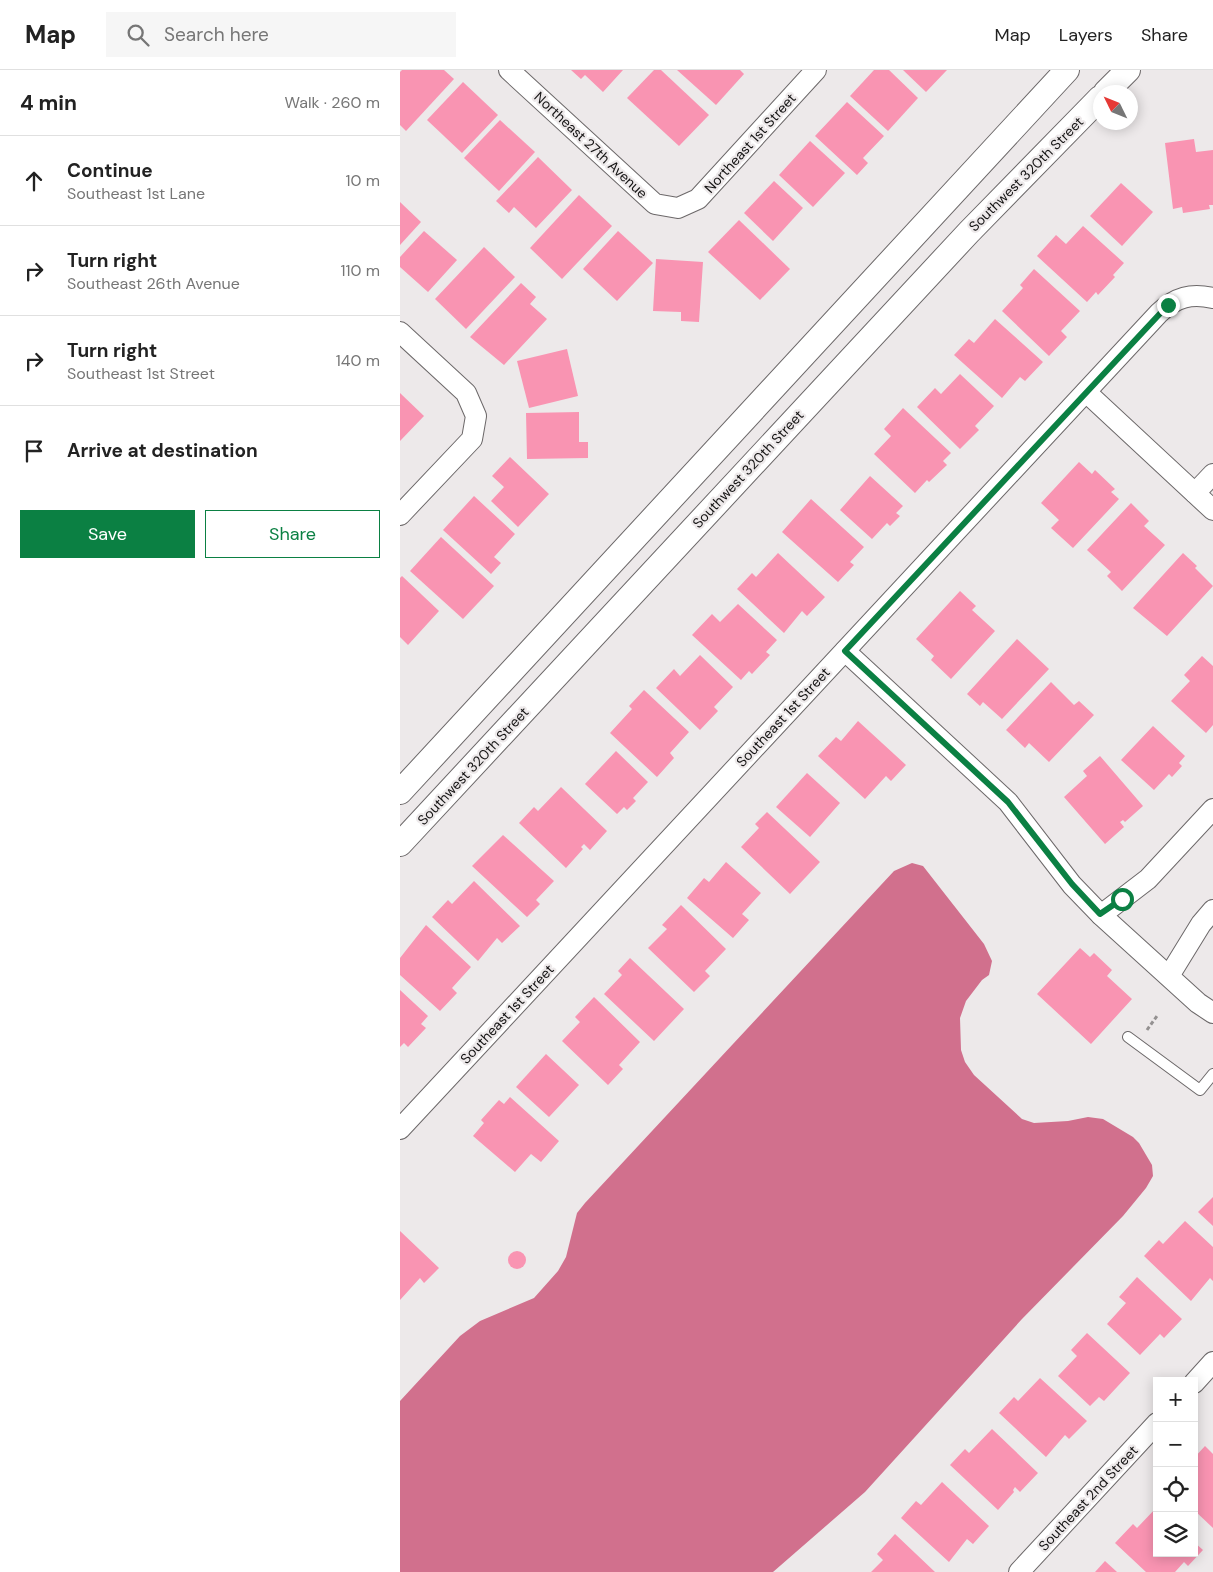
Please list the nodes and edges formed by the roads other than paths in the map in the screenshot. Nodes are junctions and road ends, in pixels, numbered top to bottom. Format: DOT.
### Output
graph roads {
  1 [pos="509,70"];
  2 [pos="816,70"];
  3 [pos="1068,70"];
  4 [pos="1128,70"];
  5 [pos="1113,85"];
  6 [pos="1093,105"];
  7 [pos="678,208"];
  8 [pos="1204,296"];
  9 [pos="400,332"];
  10 [pos="1086,392"];
  11 [pos="1213,474"];
  12 [pos="1196,493"];
  13 [pos="1213,510"];
  14 [pos="400,515"];
  15 [pos="845,651"];
  16 [pos="400,792"];
  17 [pos="1213,809"];
  18 [pos="400,844"];
  19 [pos="1213,910"];
  20 [pos="1100,914"];
  21 [pos="1169,976"];
  22 [pos="1213,1012"];
  23 [pos="1128,1037"];
  24 [pos="1213,1074"];
  25 [pos="402,1123"];
  26 [pos="1213,1362"];
  27 [pos="1198,1378"];
  28 [pos="1153,1427"];
  29 [pos="1019,1572"];
  1 -- 7 [label="street, Northeast 27th Avenue"];
  2 -- 7 [label="street, Northeast 1st Street"];
  3 -- 16 [label="street"];
  4 -- 5 [label="street"];
  6 -- 18 [label="street, Southwest 320th Street"];
  8 -- 10 [label="street, Southeast 1st Street"];
  9 -- 14 [label="street"];
  10 -- 12 [label="street"];
  10 -- 15 [label="street, Southeast 1st Street"];
  11 -- 12 [label="street"];
  12 -- 13 [label="street"];
  15 -- 20 [label="street"];
  15 -- 25 [label="street, Southeast 1st Street"];
  17 -- 20 [label="street"];
  19 -- 21 [label="street"];
  20 -- 21 [label="street"];
  21 -- 22 [label="street"];
  23 -- 24 [label="lane"];
  26 -- 27 [label="street"];
  28 -- 29 [label="street, Southeast 2nd Street"];
}
